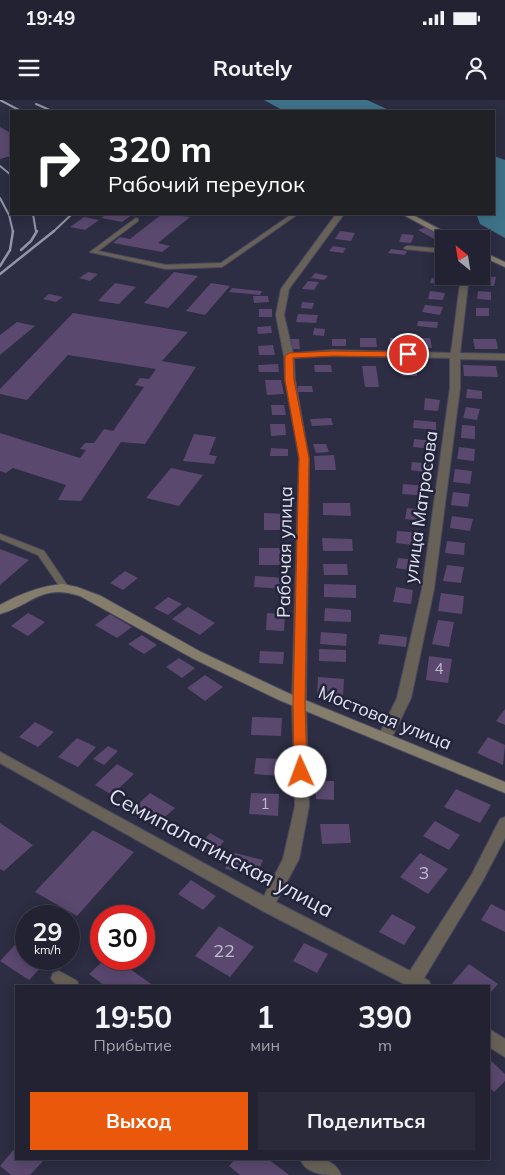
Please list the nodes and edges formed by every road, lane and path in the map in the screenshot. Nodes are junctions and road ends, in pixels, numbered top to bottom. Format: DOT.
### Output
graph roads {
  1 [pos="294,215"];
  2 [pos="339,215"];
  3 [pos="408,215"];
  4 [pos="136,220"];
  5 [pos="437,230"];
  6 [pos="408,248"];
  7 [pos="435,250"];
  8 [pos="490,258"];
  9 [pos="505,265"];
  10 [pos="464,285"];
  11 [pos="289,356"];
  12 [pos="455,356"];
  13 [pos="505,357"];
  14 [pos="0,536"];
  15 [pos="64,588"];
  16 [pos="0,610"];
  17 [pos="299,703"];
  18 [pos="385,737"];
  19 [pos="0,757"];
  20 [pos="505,788"];
  21 [pos="505,823"];
  22 [pos="268,905"];
  23 [pos="419,983"];
  24 [pos="490,1038"];
  25 [pos="505,1049"];
  26 [pos="310,1160"];
  27 [pos="332,1175"];
  1 -- 4 [label="lane"];
  2 -- 11 [label="street, Рабочая улица"];
  3 -- 5 [label="street"];
  6 -- 7 [label="lane"];
  8 -- 9 [label="street"];
  10 -- 12 [label="street, улица Матросова"];
  11 -- 12 [label="street"];
  11 -- 17 [label="street, Рабочая улица"];
  12 -- 13 [label="street"];
  12 -- 18 [label="street, улица Матросова"];
  14 -- 15 [label="lane"];
  15 -- 16 [label="street"];
  15 -- 17 [label="street, Мостовая улица"];
  17 -- 18 [label="street, Мостовая улица"];
  17 -- 22 [label="street, Рабочая улица"];
  18 -- 20 [label="street, Мостовая улица"];
  19 -- 22 [label="street, Семипалатинская улица"];
  21 -- 23 [label="street"];
  22 -- 23 [label="street, Семипалатинская улица"];
  24 -- 25 [label="street"];
  26 -- 27 [label="street"];
}
